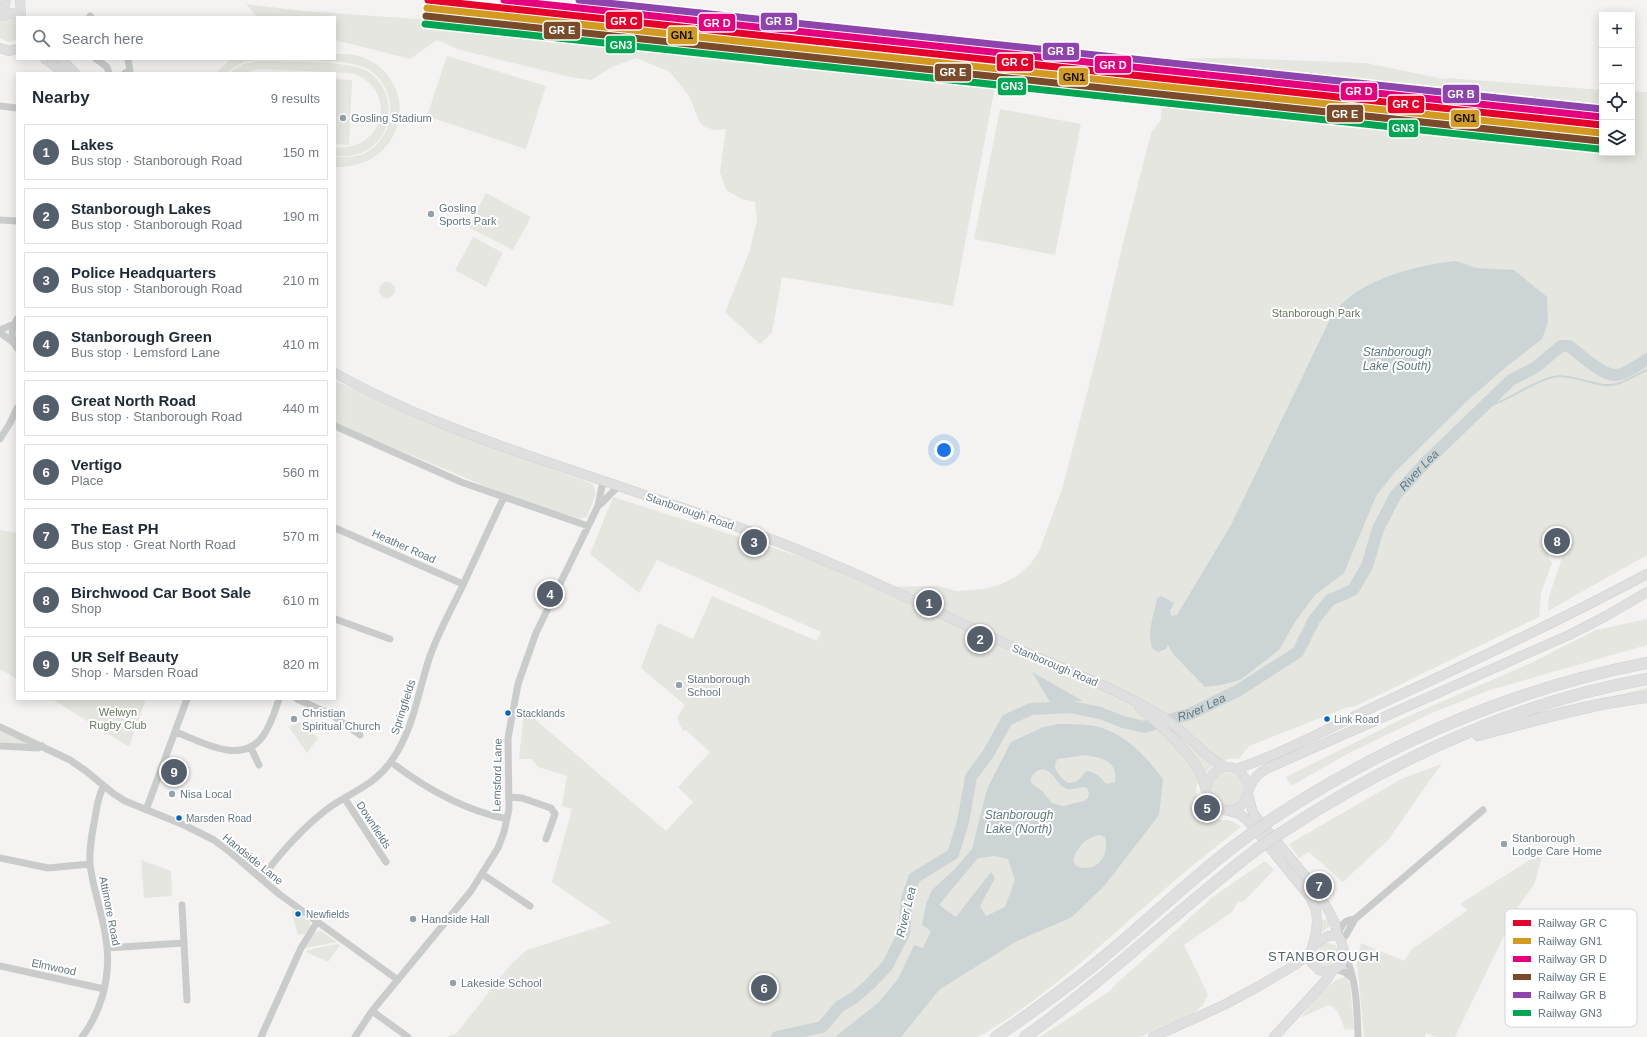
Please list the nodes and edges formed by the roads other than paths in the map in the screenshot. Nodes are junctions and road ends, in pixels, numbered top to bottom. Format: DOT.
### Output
graph roads {
  1 [pos="6,0"];
  2 [pos="20,0"];
  3 [pos="1,15"];
  4 [pos="19,16"];
  5 [pos="21,16"];
  6 [pos="0,48"];
  7 [pos="16,49"];
  8 [pos="46,60"];
  9 [pos="62,60"];
  10 [pos="97,60"];
  11 [pos="128,60"];
  12 [pos="63,72"];
  13 [pos="74,72"];
  14 [pos="109,72"];
  15 [pos="128,72"];
  16 [pos="0,106"];
  17 [pos="16,108"];
  18 [pos="0,220"];
  19 [pos="16,221"];
  20 [pos="16,321"];
  21 [pos="0,330"];
  22 [pos="0,333"];
  23 [pos="15,345"];
  24 [pos="336,374"];
  25 [pos="16,414"];
  26 [pos="14,425"];
  27 [pos="336,426"];
  28 [pos="0,439"];
  29 [pos="603,481"];
  30 [pos="619,487"];
  31 [pos="504,497"];
  32 [pos="598,506"];
  33 [pos="588,526"];
  34 [pos="336,528"];
  35 [pos="1647,574"];
  36 [pos="463,584"];
  37 [pos="1647,592"];
  38 [pos="336,618"];
  39 [pos="390,639"];
  40 [pos="1647,657"];
  41 [pos="1647,663"];
  42 [pos="1616,669"];
  43 [pos="1647,679"];
  44 [pos="1647,698"];
  45 [pos="187,700"];
  46 [pos="279,700"];
  47 [pos="299,700"];
  48 [pos="1154,715"];
  49 [pos="0,727"];
  50 [pos="176,732"];
  51 [pos="360,735"];
  52 [pos="1438,745"];
  53 [pos="0,746"];
  54 [pos="42,746"];
  55 [pos="251,748"];
  56 [pos="391,762"];
  57 [pos="259,765"];
  58 [pos="1231,768"];
  59 [pos="104,786"];
  60 [pos="1206,788"];
  61 [pos="1249,792"];
  62 [pos="509,797"];
  63 [pos="345,799"];
  64 [pos="146,810"];
  65 [pos="1228,810"];
  66 [pos="1483,810"];
  67 [pos="507,819"];
  68 [pos="546,839"];
  69 [pos="0,858"];
  70 [pos="386,862"];
  71 [pos="90,864"];
  72 [pos="482,874"];
  73 [pos="261,879"];
  74 [pos="182,905"];
  75 [pos="530,906"];
  76 [pos="317,922"];
  77 [pos="1339,937"];
  78 [pos="183,944"];
  79 [pos="1313,945"];
  80 [pos="107,948"];
  81 [pos="1310,954"];
  82 [pos="1345,954"];
  83 [pos="1295,965"];
  84 [pos="0,966"];
  85 [pos="1316,967"];
  86 [pos="1335,970"];
  87 [pos="1352,978"];
  88 [pos="398,980"];
  89 [pos="1318,987"];
  90 [pos="104,989"];
  91 [pos="187,1000"];
  92 [pos="372,1011"];
  93 [pos="82,1037"];
  94 [pos="261,1037"];
  95 [pos="355,1037"];
  96 [pos="408,1037"];
  97 [pos="996,1037"];
  98 [pos="1025,1037"];
  99 [pos="1153,1037"];
  100 [pos="1274,1037"];
  101 [pos="1358,1037"];
  1 -- 3 [label="main road"];
  2 -- 5 [label="main road"];
  3 -- 4 [label="main road"];
  6 -- 7 [label="main road"];
  8 -- 12 [label="main road"];
  9 -- 13 [label="main road"];
  10 -- 14 [label="street"];
  11 -- 15 [label="street"];
  16 -- 17 [label="street"];
  18 -- 19 [label="street"];
  20 -- 21 [label="street"];
  20 -- 23 [label="street"];
  22 -- 23 [label="street"];
  24 -- 29 [label="main road, Stanborough Road"];
  25 -- 26 [label="street"];
  26 -- 28 [label="street"];
  27 -- 31 [label="street"];
  29 -- 30 [label="main road, Stanborough Road"];
  29 -- 32 [label="street, Lemsford Lane"];
  30 -- 32 [label="street, Lemsford Lane"];
  30 -- 48 [label="main road, Stanborough Road"];
  31 -- 33 [label="street"];
  31 -- 36 [label="street, Springfields"];
  32 -- 33 [label="street, Lemsford Lane"];
  33 -- 62 [label="street, Lemsford Lane"];
  34 -- 36 [label="street, Heather Road"];
  35 -- 58 [label="main road"];
  36 -- 56 [label="street, Springfields"];
  37 -- 61 [label="main road"];
  38 -- 39 [label="street"];
  40 -- 42 [label="highway"];
  41 -- 42 [label="highway"];
  42 -- 97 [label="highway, bridge"];
  43 -- 52 [label="highway"];
  44 -- 52 [label="highway"];
  45 -- 50 [label="street"];
  46 -- 55 [label="street"];
  47 -- 51 [label="street"];
  48 -- 58 [label="main road"];
  48 -- 60 [label="main road"];
  49 -- 54 [label="street, Handside Lane"];
  50 -- 55 [label="street"];
  50 -- 64 [label="street"];
  52 -- 98 [label="highway, bridge"];
  53 -- 54 [label="street"];
  54 -- 59 [label="street, Handside Lane"];
  55 -- 57 [label="street"];
  56 -- 63 [label="street, Springfields"];
  56 -- 67 [label="street"];
  58 -- 60 [label="main road"];
  58 -- 61 [label="main road"];
  59 -- 64 [label="street, Handside Lane"];
  59 -- 71 [label="street, Attimore Road"];
  60 -- 65 [label="main road"];
  61 -- 65 [label="main road"];
  61 -- 77 [label="main road"];
  62 -- 67 [label="street, Lemsford Lane"];
  62 -- 68 [label="street"];
  63 -- 70 [label="street, Downfields"];
  63 -- 73 [label="street, Springfields"];
  64 -- 73 [label="street, Handside Lane"];
  65 -- 79 [label="main road"];
  66 -- 77 [label="street"];
  67 -- 72 [label="street, Lemsford Lane"];
  69 -- 71 [label="street"];
  71 -- 80 [label="street, Attimore Road"];
  72 -- 75 [label="street"];
  72 -- 88 [label="street, Lemsford Lane"];
  73 -- 76 [label="street, Handside Lane"];
  74 -- 78 [label="street"];
  76 -- 88 [label="street, Handside Lane"];
  76 -- 94 [label="street"];
  77 -- 79 [label="main road"];
  77 -- 82 [label="main road"];
  78 -- 80 [label="street"];
  78 -- 91 [label="street"];
  79 -- 81 [label="main road"];
  80 -- 90 [label="street, Attimore Road"];
  81 -- 83 [label="main road"];
  81 -- 85 [label="main road"];
  82 -- 86 [label="main road"];
  82 -- 87 [label="street"];
  83 -- 85 [label="main road"];
  83 -- 99 [label="main road"];
  84 -- 90 [label="street, Elmwood"];
  85 -- 86 [label="main road"];
  85 -- 89 [label="main road"];
  86 -- 87 [label="street"];
  86 -- 89 [label="main road"];
  87 -- 101 [label="street"];
  88 -- 92 [label="street, Lemsford Lane"];
  89 -- 100 [label="main road"];
  90 -- 93 [label="street, Attimore Road"];
  92 -- 95 [label="street, Lemsford Lane"];
  92 -- 96 [label="street"];
}
